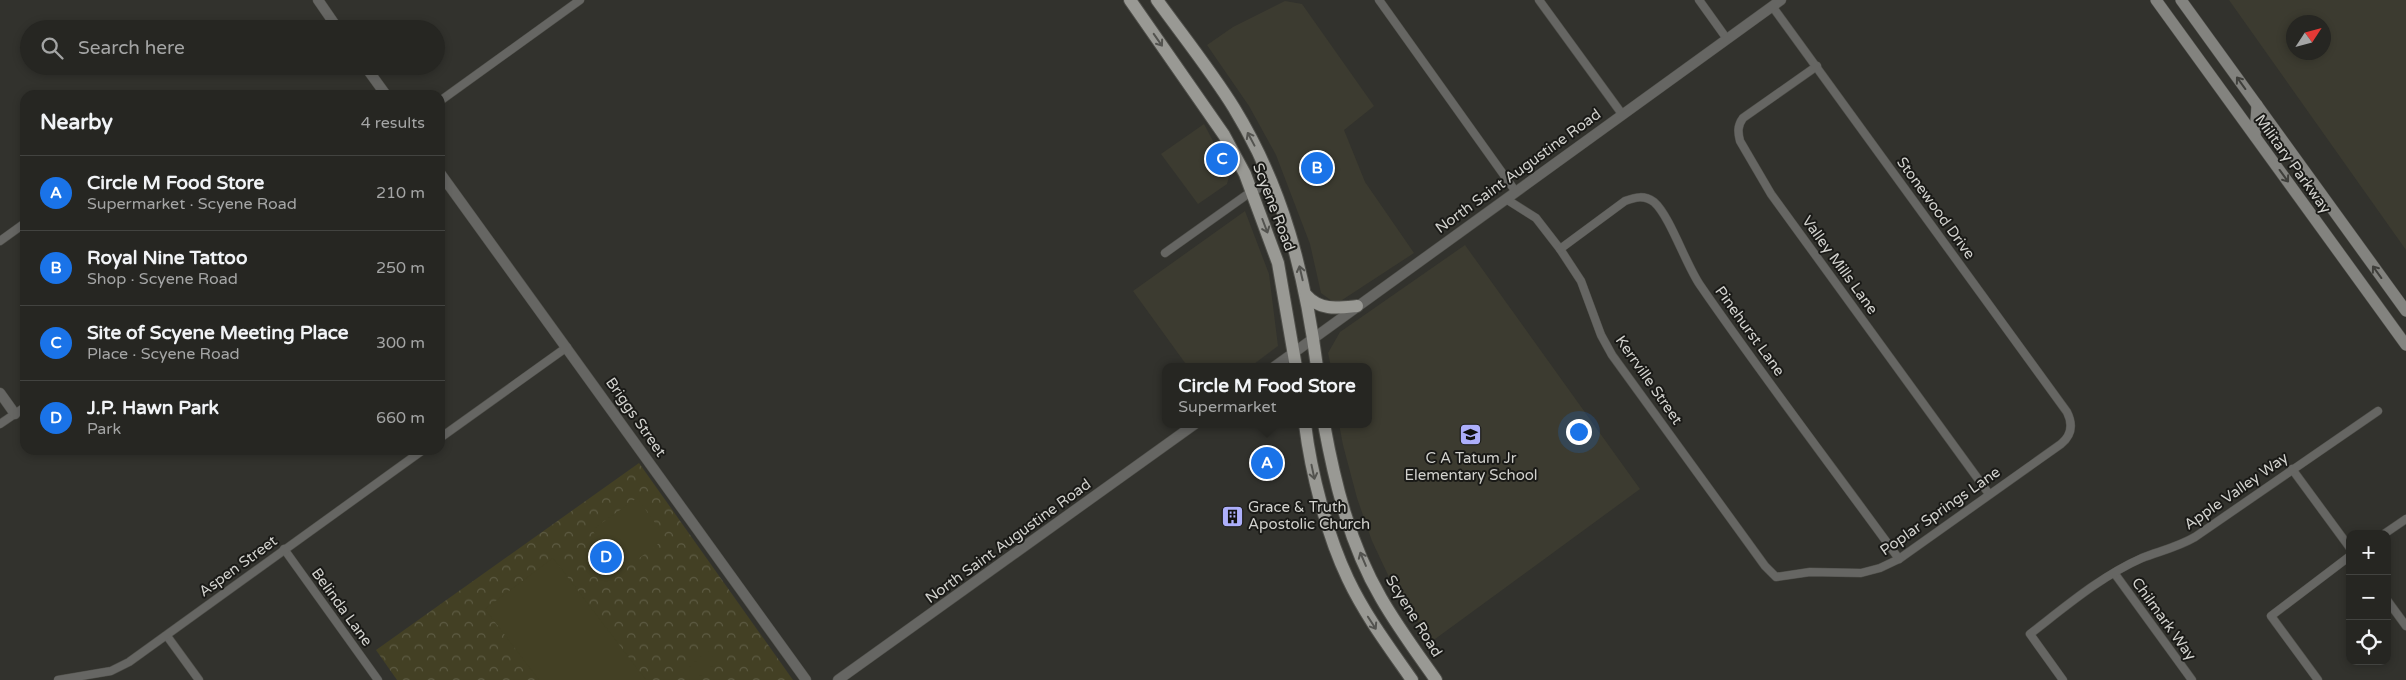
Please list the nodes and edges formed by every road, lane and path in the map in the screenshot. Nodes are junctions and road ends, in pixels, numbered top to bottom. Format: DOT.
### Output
graph roads {
  1 [pos="318,0"];
  2 [pos="580,0"];
  3 [pos="1130,0"];
  4 [pos="1157,0"];
  5 [pos="1379,0"];
  6 [pos="1539,0"];
  7 [pos="1699,0"];
  8 [pos="2156,0"];
  9 [pos="2181,0"];
  10 [pos="1777,3"];
  11 [pos="332,20"];
  12 [pos="1727,38"];
  13 [pos="1816,66"];
  14 [pos="372,75"];
  15 [pos="382,90"];
  16 [pos="445,97"];
  17 [pos="2257,105"];
  18 [pos="1622,114"];
  19 [pos="2255,136"];
  20 [pos="445,180"];
  21 [pos="1273,183"];
  22 [pos="1252,191"];
  23 [pos="1516,192"];
  24 [pos="1506,198"];
  25 [pos="20,227"];
  26 [pos="2349,232"];
  27 [pos="0,241"];
  28 [pos="2333,244"];
  29 [pos="1560,249"];
  30 [pos="1165,253"];
  31 [pos="1306,295"];
  32 [pos="1357,306"];
  33 [pos="2406,311"];
  34 [pos="1313,338"];
  35 [pos="2406,345"];
  36 [pos="567,347"];
  37 [pos="1294,352"];
  38 [pos="1279,363"];
  39 [pos="1295,363"];
  40 [pos="1316,363"];
  41 [pos="0,393"];
  42 [pos="20,410"];
  43 [pos="2378,411"];
  44 [pos="15,414"];
  45 [pos="0,424"];
  46 [pos="1189,428"];
  47 [pos="1305,428"];
  48 [pos="1325,428"];
  49 [pos="2071,428"];
  50 [pos="445,434"];
  51 [pos="416,455"];
  52 [pos="2292,469"];
  53 [pos="1989,494"];
  54 [pos="2406,519"];
  55 [pos="2390,530"];
  56 [pos="2346,543"];
  57 [pos="284,550"];
  58 [pos="2346,559"];
  59 [pos="1899,560"];
  60 [pos="2115,574"];
  61 [pos="1776,577"];
  62 [pos="2391,605"];
  63 [pos="2406,626"];
  64 [pos="167,636"];
  65 [pos="58,680"];
  66 [pos="199,680"];
  67 [pos="378,680"];
  68 [pos="806,680"];
  69 [pos="838,680"];
  70 [pos="1412,680"];
  71 [pos="1436,680"];
  72 [pos="2063,680"];
  73 [pos="2192,680"];
  74 [pos="2318,680"];
  1 -- 11 [label="street"];
  2 -- 16 [label="street"];
  3 -- 22 [label="main road, Scyene Road, one-way"];
  21 -- 4 [label="main road, Scyene Road, one-way"];
  5 -- 23 [label="street"];
  6 -- 18 [label="street"];
  7 -- 12 [label="street"];
  8 -- 19 [label="main road, Military Parkway"];
  17 -- 9 [label="main road, Military Parkway, one-way"];
  10 -- 12 [label="street, North Saint Augustine Road"];
  10 -- 13 [label="street, Stonewood Drive"];
  12 -- 18 [label="street, North Saint Augustine Road"];
  13 -- 49 [label="street, Stonewood Drive"];
  13 -- 53 [label="street, Valley Mills Lane"];
  14 -- 15 [label="street"];
  17 -- 19 [label="main road"];
  17 -- 26 [label="main road, Military Parkway"];
  18 -- 23 [label="street, North Saint Augustine Road"];
  19 -- 28 [label="main road, Military Parkway, one-way"];
  20 -- 36 [label="street, Briggs Street"];
  21 -- 22 [label="street"];
  31 -- 21 [label="main road, Scyene Road, one-way"];
  22 -- 30 [label="street"];
  22 -- 37 [label="main road, Scyene Road, one-way"];
  23 -- 24 [label="street, North Saint Augustine Road"];
  24 -- 29 [label="street, Kerrville Street"];
  24 -- 32 [label="street, North Saint Augustine Road"];
  25 -- 27 [label="street"];
  26 -- 28 [label="main road"];
  33 -- 26 [label="main road, Military Parkway, one-way"];
  28 -- 35 [label="main road, Military Parkway"];
  29 -- 59 [label="street, Pinehurst Lane"];
  29 -- 61 [label="street, Kerrville Street"];
  31 -- 32 [label="main road"];
  31 -- 34 [label="main road, Scyene Road"];
  32 -- 34 [label="street, North Saint Augustine Road"];
  34 -- 37 [label="street, North Saint Augustine Road"];
  34 -- 40 [label="main road, Scyene Road"];
  36 -- 50 [label="street"];
  36 -- 68 [label="street, Briggs Street"];
  37 -- 38 [label="street, North Saint Augustine Road"];
  37 -- 39 [label="main road, Scyene Road"];
  41 -- 44 [label="street"];
  42 -- 44 [label="street"];
  43 -- 52 [label="street, Apple Valley Way"];
  44 -- 45 [label="street"];
  46 -- 69 [label="street, North Saint Augustine Road"];
  47 -- 70 [label="main road, one-way"];
  71 -- 48 [label="main road, Scyene Road, one-way"];
  49 -- 53 [label="street, Poplar Springs Lane"];
  51 -- 57 [label="street, Aspen Street"];
  52 -- 56 [label="street"];
  52 -- 60 [label="street, Apple Valley Way"];
  53 -- 59 [label="street, Poplar Springs Lane"];
  54 -- 55 [label="street"];
  57 -- 64 [label="street, Aspen Street"];
  57 -- 67 [label="street, Belinda Lane"];
  58 -- 74 [label="street"];
  59 -- 61 [label="street, Poplar Springs Lane"];
  60 -- 72 [label="street, Apple Valley Way"];
  60 -- 73 [label="street, Chilmark Way"];
  62 -- 63 [label="street"];
  64 -- 65 [label="street, Aspen Street"];
  64 -- 66 [label="street"];
}
